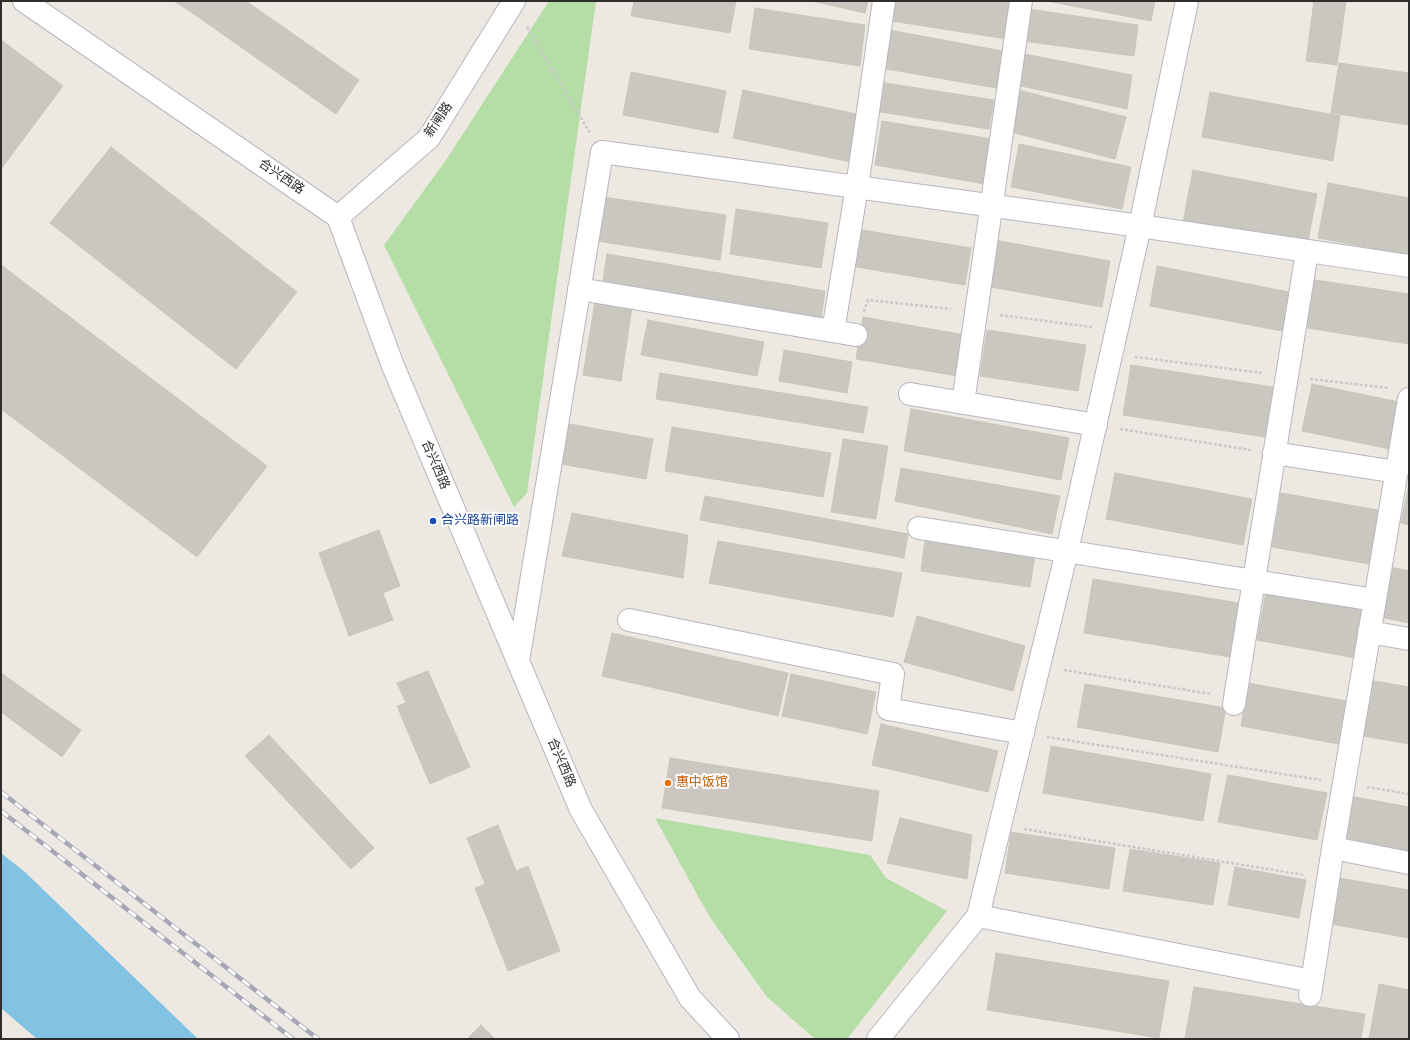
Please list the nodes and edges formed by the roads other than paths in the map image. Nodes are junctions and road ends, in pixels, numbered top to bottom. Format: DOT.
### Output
graph roads {
  1 [pos="24,1"];
  2 [pos="884,1"];
  3 [pos="1021,1"];
  4 [pos="1187,1"];
  5 [pos="514,3"];
  6 [pos="857,187"];
  7 [pos="992,205"];
  8 [pos="338,217"];
  9 [pos="1140,226"];
  10 [pos="1307,252"];
  11 [pos="1409,266"];
  12 [pos="579,289"];
  13 [pos="833,331"];
  14 [pos="856,335"];
  15 [pos="910,394"];
  16 [pos="1401,394"];
  17 [pos="963,403"];
  18 [pos="1096,425"];
  19 [pos="1274,453"];
  20 [pos="1397,472"];
  21 [pos="919,528"];
  22 [pos="1067,551"];
  23 [pos="1254,580"];
  24 [pos="1375,600"];
  25 [pos="629,620"];
  26 [pos="1369,632"];
  27 [pos="1409,639"];
  28 [pos="518,661"];
  29 [pos="1234,701"];
  30 [pos="1023,733"];
  31 [pos="1333,848"];
  32 [pos="1409,863"];
  33 [pos="978,916"];
  34 [pos="728,1039"];
  35 [pos="878,1039"];
  1 -- 8 [label="street, 合兴西路"];
  2 -- 6 [label="street"];
  3 -- 7 [label="street"];
  4 -- 9 [label="street"];
  5 -- 8 [label="street, 新闸路"];
  6 -- 7 [label="street"];
  6 -- 12 [label="street"];
  6 -- 13 [label="street"];
  7 -- 9 [label="street"];
  7 -- 17 [label="street"];
  8 -- 28 [label="street, 合兴西路"];
  9 -- 10 [label="street"];
  9 -- 18 [label="street"];
  10 -- 11 [label="street"];
  10 -- 19 [label="street"];
  12 -- 13 [label="street"];
  12 -- 28 [label="street"];
  13 -- 14 [label="street"];
  15 -- 17 [label="street"];
  16 -- 20 [label="street"];
  17 -- 18 [label="street"];
  18 -- 22 [label="street"];
  19 -- 20 [label="street"];
  19 -- 23 [label="street"];
  20 -- 24 [label="street"];
  21 -- 22 [label="street"];
  22 -- 23 [label="street"];
  22 -- 30 [label="street"];
  23 -- 24 [label="street"];
  23 -- 29 [label="street"];
  24 -- 26 [label="street"];
  25 -- 30 [label="street"];
  26 -- 27 [label="street"];
  26 -- 31 [label="street"];
  28 -- 34 [label="street, 合兴西路"];
  30 -- 33 [label="street"];
  31 -- 32 [label="street"];
  31 -- 33 [label="street"];
  33 -- 35 [label="street"];
}
